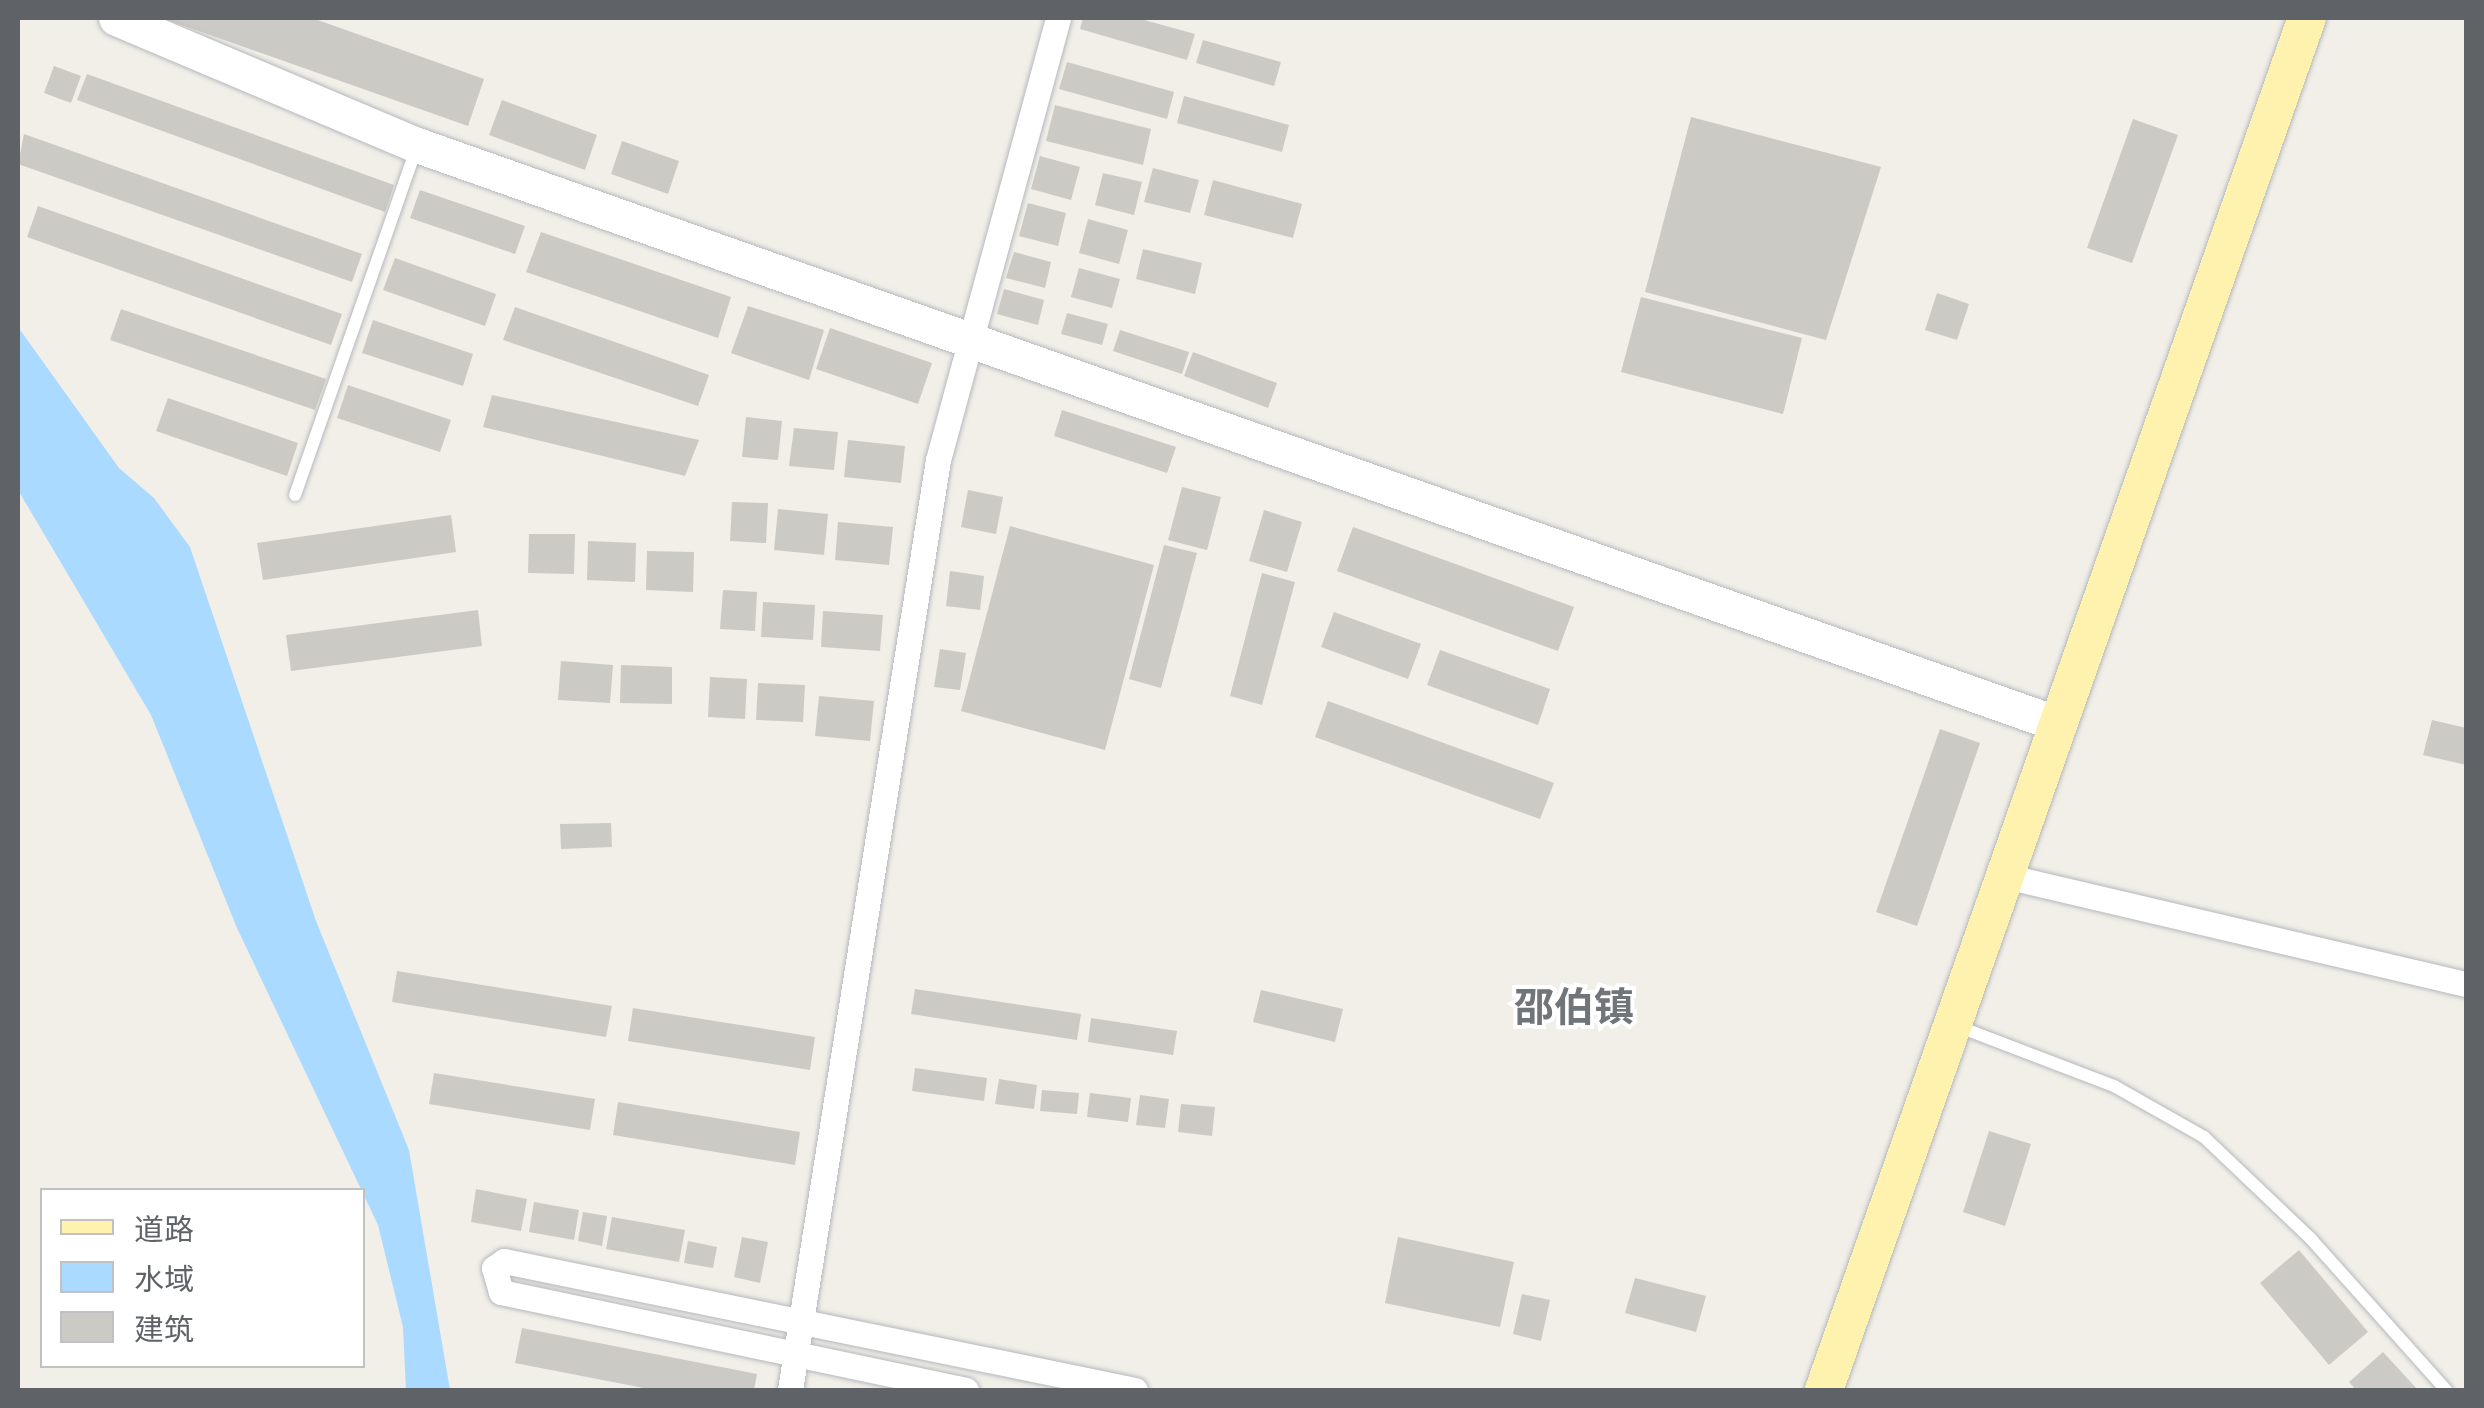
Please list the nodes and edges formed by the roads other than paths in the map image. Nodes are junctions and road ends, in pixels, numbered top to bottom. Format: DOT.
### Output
graph roads {
  1 [pos="116,18"];
  2 [pos="1058,18"];
  3 [pos="2307,18"];
  4 [pos="418,145"];
  5 [pos="966,338"];
  6 [pos="295,495"];
  7 [pos="2058,724"];
  8 [pos="2005,876"];
  9 [pos="2466,984"];
  10 [pos="1952,1024"];
  11 [pos="803,1322"];
  12 [pos="797,1356"];
  13 [pos="790,1390"];
  14 [pos="966,1390"];
  15 [pos="1135,1390"];
  16 [pos="1824,1390"];
  17 [pos="2446,1390"];
  1 -- 4 [label="main road"];
  2 -- 5 [label="street"];
  3 -- 7 [label="main road"];
  4 -- 5 [label="main road"];
  4 -- 6 [label="lane"];
  5 -- 7 [label="main road"];
  5 -- 11 [label="street"];
  7 -- 8 [label="main road"];
  8 -- 9 [label="street"];
  8 -- 10 [label="main road"];
  10 -- 16 [label="main road"];
  10 -- 17 [label="lane"];
  11 -- 12 [label="street"];
  11 -- 12 [label="street"];
  11 -- 15 [label="street"];
  12 -- 13 [label="street"];
  12 -- 14 [label="street"];
}
